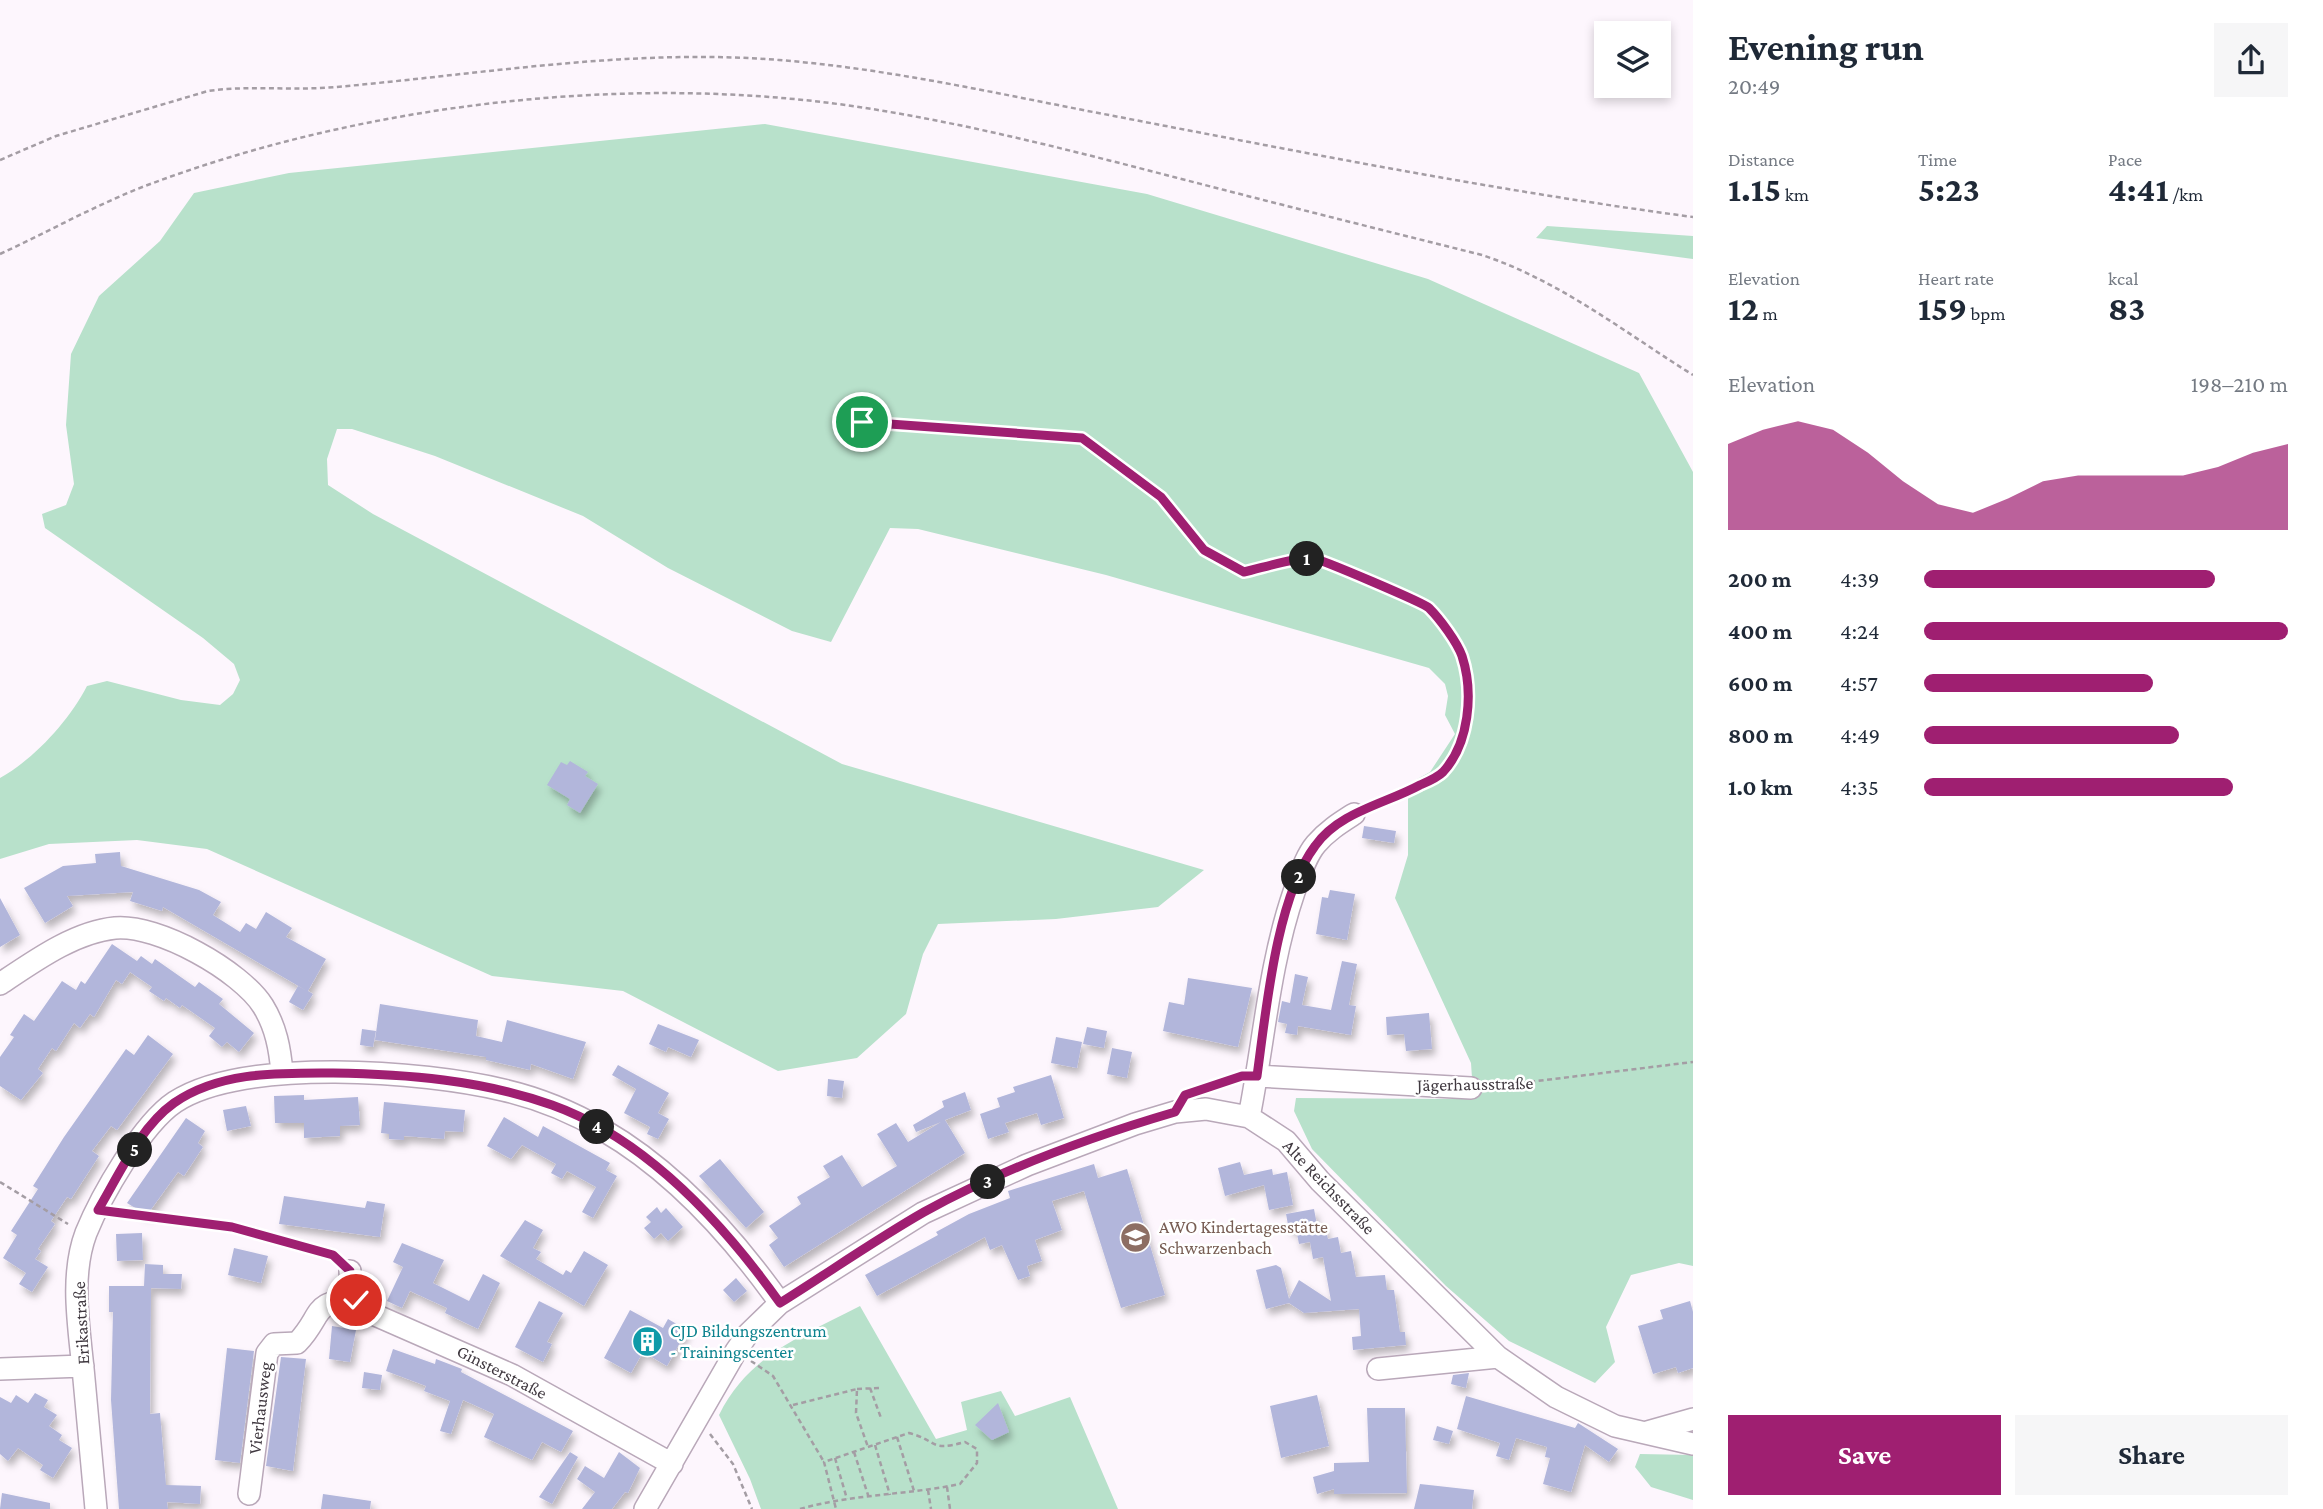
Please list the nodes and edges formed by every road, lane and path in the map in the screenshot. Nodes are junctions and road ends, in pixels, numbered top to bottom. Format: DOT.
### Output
graph roads {
  1 [pos="0,160"];
  2 [pos="1693,217"];
  3 [pos="0,254"];
  4 [pos="1693,376"];
  5 [pos="862,422"];
  6 [pos="1354,814"];
  7 [pos="0,984"];
  8 [pos="1693,1062"];
  9 [pos="282,1073"];
  10 [pos="1257,1076"];
  11 [pos="1471,1088"];
  12 [pos="1196,1091"];
  13 [pos="1249,1117"];
  14 [pos="0,1182"];
  15 [pos="98,1210"];
  16 [pos="86,1233"];
  17 [pos="350,1271"];
  18 [pos="356,1300"];
  19 [pos="780,1303"];
  20 [pos="736,1351"];
  21 [pos="1498,1357"];
  22 [pos="83,1366"];
  23 [pos="0,1369"];
  24 [pos="1378,1369"];
  25 [pos="870,1388"];
  26 [pos="879,1388"];
  27 [pos="857,1389"];
  28 [pos="792,1405"];
  29 [pos="881,1419"];
  30 [pos="1693,1419"];
  31 [pos="697,1422"];
  32 [pos="1641,1434"];
  33 [pos="897,1437"];
  34 [pos="1693,1444"];
  35 [pos="875,1445"];
  36 [pos="869,1447"];
  37 [pos="854,1452"];
  38 [pos="835,1458"];
  39 [pos="824,1462"];
  40 [pos="672,1464"];
  41 [pos="947,1487"];
  42 [pos="928,1490"];
  43 [pos="914,1492"];
  44 [pos="249,1494"];
  45 [pos="890,1496"];
  46 [pos="869,1498"];
  47 [pos="834,1499"];
  48 [pos="847,1499"];
  49 [pos="96,1509"];
  50 [pos="645,1509"];
  51 [pos="752,1509"];
  52 [pos="800,1509"];
  53 [pos="836,1509"];
  54 [pos="931,1509"];
  55 [pos="950,1509"];
  1 -- 2 [label="path"];
  3 -- 4 [label="path"];
  5 -- 6 [label="path"];
  6 -- 10 [label="street"];
  7 -- 9 [label="street"];
  8 -- 11 [label="path, Jägerhausstraße"];
  9 -- 15 [label="street, Erikastraße"];
  9 -- 19 [label="street, Erikastraße"];
  10 -- 11 [label="street, Jägerhausstraße"];
  10 -- 12 [label="path"];
  10 -- 13 [label="street"];
  13 -- 19 [label="street, Alte Reichsstraße"];
  13 -- 21 [label="street, Alte Reichsstraße"];
  14 -- 16 [label="path"];
  15 -- 16 [label="street, Erikastraße"];
  15 -- 17 [label="path"];
  16 -- 22 [label="street, Erikastraße"];
  17 -- 18 [label="street"];
  18 -- 40 [label="street, Ginsterstraße"];
  18 -- 44 [label="street, Vierhausweg"];
  19 -- 20 [label="street, Alte Reichsstraße"];
  20 -- 28 [label="path"];
  20 -- 31 [label="street, Alte Reichsstraße"];
  21 -- 24 [label="street"];
  21 -- 32 [label="street, Alte Reichsstraße"];
  22 -- 23 [label="street"];
  22 -- 49 [label="street, Erikastraße"];
  25 -- 26 [label="path"];
  25 -- 27 [label="path"];
  25 -- 29 [label="path"];
  27 -- 28 [label="path"];
  27 -- 36 [label="path"];
  28 -- 39 [label="path"];
  30 -- 32 [label="street"];
  31 -- 40 [label="street, Alte Reichsstraße"];
  31 -- 51 [label="path"];
  32 -- 34 [label="street, Alte Reichsstraße"];
  33 -- 35 [label="path"];
  33 -- 41 [label="path"];
  33 -- 43 [label="path"];
  35 -- 36 [label="path"];
  35 -- 45 [label="path"];
  36 -- 37 [label="path"];
  37 -- 38 [label="path"];
  37 -- 46 [label="path"];
  38 -- 39 [label="path"];
  38 -- 48 [label="path"];
  39 -- 47 [label="path"];
  40 -- 50 [label="street, Alte Reichsstraße"];
  41 -- 42 [label="path"];
  41 -- 55 [label="path"];
  42 -- 43 [label="path"];
  42 -- 54 [label="path"];
  43 -- 45 [label="path"];
  45 -- 46 [label="path"];
  46 -- 48 [label="path"];
  47 -- 48 [label="path"];
  47 -- 52 [label="path"];
  47 -- 53 [label="path"];
}
